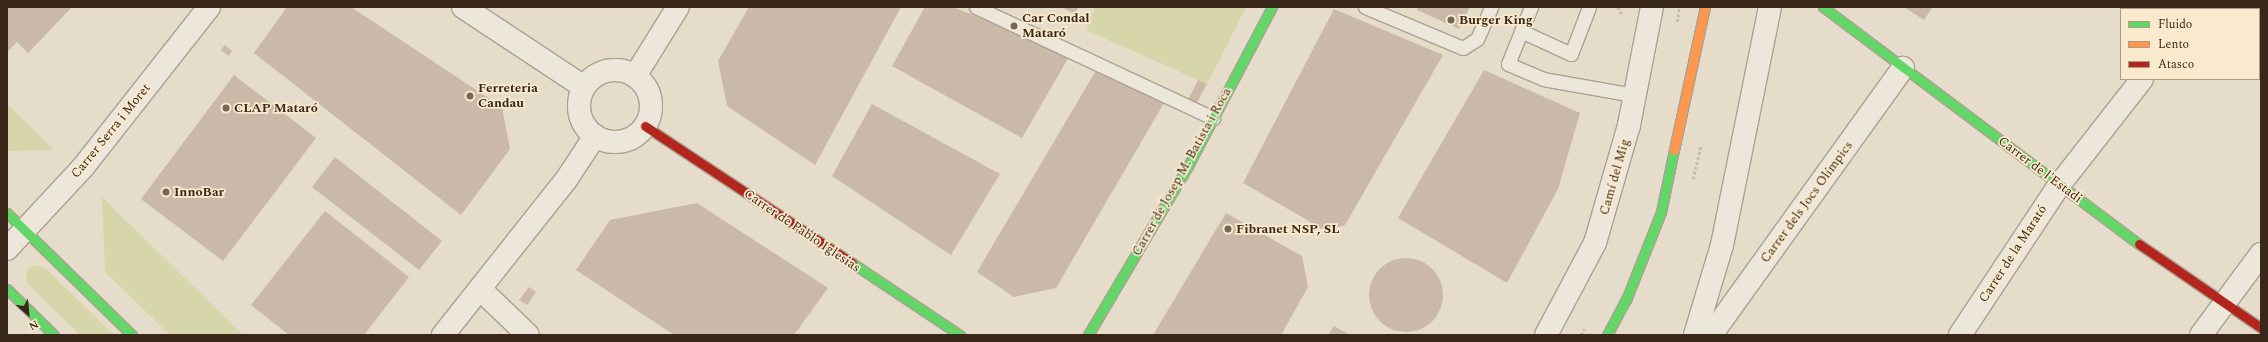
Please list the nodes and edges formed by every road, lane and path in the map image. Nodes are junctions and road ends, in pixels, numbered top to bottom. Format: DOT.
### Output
graph roads {
  1 [pos="209,7"];
  2 [pos="463,7"];
  3 [pos="678,7"];
  4 [pos="976,7"];
  5 [pos="1272,7"];
  6 [pos="1365,7"];
  7 [pos="1491,7"];
  8 [pos="1531,7"];
  9 [pos="1589,7"];
  10 [pos="1618,7"];
  11 [pos="1652,7"];
  12 [pos="1679,7"];
  13 [pos="1705,7"];
  14 [pos="1770,7"];
  15 [pos="1823,7"];
  16 [pos="1622,14"];
  17 [pos="1676,24"];
  18 [pos="1521,31"];
  19 [pos="1904,68"];
  20 [pos="635,76"];
  21 [pos="2141,80"];
  22 [pos="584,87"];
  23 [pos="1634,95"];
  24 [pos="1213,118"];
  25 [pos="645,126"];
  26 [pos="595,136"];
  27 [pos="2060,184"];
  28 [pos="7,213"];
  29 [pos="25,230"];
  30 [pos="7,249"];
  31 [pos="2261,254"];
  32 [pos="7,289"];
  33 [pos="480,289"];
  34 [pos="2223,305"];
  35 [pos="1588,323"];
  36 [pos="2261,328"];
  37 [pos="54,335"];
  38 [pos="132,335"];
  39 [pos="443,335"];
  40 [pos="528,335"];
  41 [pos="960,335"];
  42 [pos="1088,335"];
  43 [pos="1546,335"];
  44 [pos="1581,335"];
  45 [pos="1607,335"];
  46 [pos="1695,335"];
  47 [pos="1711,335"];
  48 [pos="1960,335"];
  49 [pos="2201,335"];
  1 -- 29 [label="street, Carrer Serra i Moret"];
  2 -- 22 [label="street"];
  3 -- 20 [label="street"];
  4 -- 24 [label="lane"];
  5 -- 24 [label="street, Carrer de Josep M. Batista i Roca"];
  6 -- 7 [label="lane"];
  8 -- 18 [label="lane"];
  9 -- 18 [label="lane"];
  10 -- 16 [label="path"];
  11 -- 23 [label="street, Camí del Mig"];
  12 -- 17 [label="path"];
  13 -- 45 [label="street"];
  14 -- 46 [label="street"];
  15 -- 19 [label="street, Carrer de l'Estadi"];
  18 -- 23 [label="lane"];
  19 -- 27 [label="street, Carrer de l'Estadi"];
  19 -- 47 [label="street, Carrer dels Jocs Olímpics"];
  20 -- 22 [label="street"];
  20 -- 25 [label="street"];
  21 -- 27 [label="street, Carrer de la Marató"];
  22 -- 26 [label="street"];
  23 -- 43 [label="street, Camí del Mig"];
  24 -- 42 [label="street, Carrer de Josep M. Batista i Roca"];
  25 -- 26 [label="street"];
  25 -- 41 [label="street, Carrer de Pablo Iglesias"];
  26 -- 33 [label="street"];
  27 -- 34 [label="street, Carrer de l'Estadi"];
  27 -- 48 [label="street, Carrer de la Marató"];
  28 -- 29 [label="street"];
  29 -- 30 [label="street, Carrer Serra i Moret"];
  29 -- 38 [label="street"];
  31 -- 34 [label="street"];
  32 -- 37 [label="street"];
  33 -- 39 [label="street"];
  33 -- 40 [label="street"];
  34 -- 36 [label="street, Carrer de l'Estadi"];
  34 -- 49 [label="street"];
  35 -- 44 [label="path"];
}
